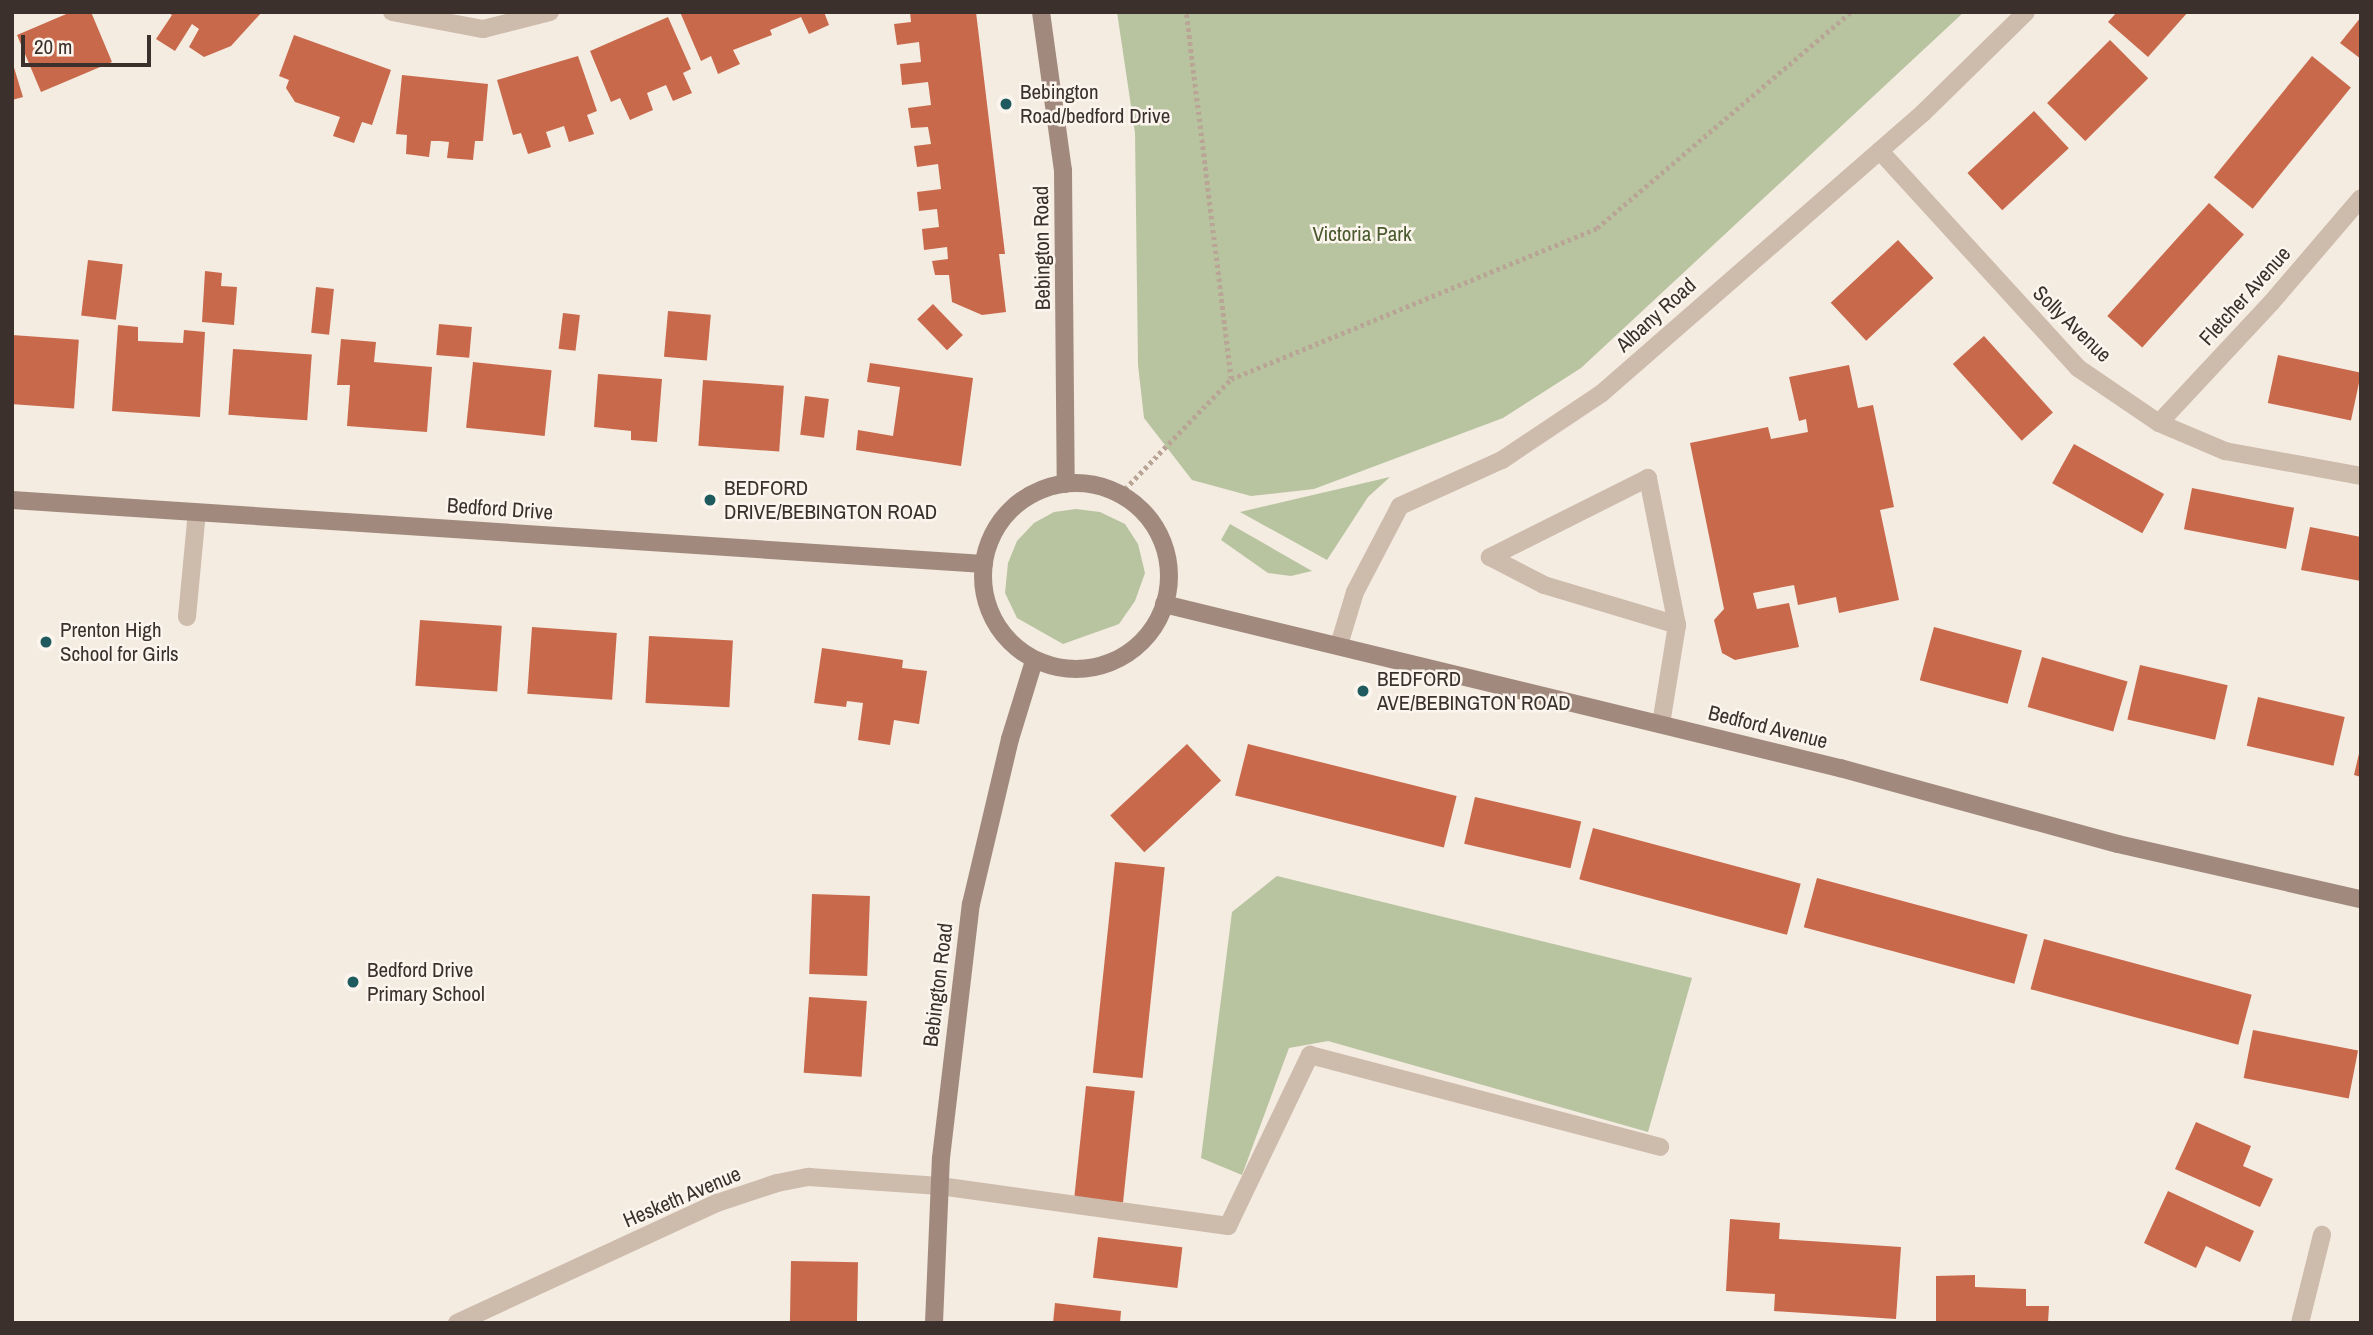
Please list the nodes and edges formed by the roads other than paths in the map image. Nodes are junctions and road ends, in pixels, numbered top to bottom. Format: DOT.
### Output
graph roads {
  1 [pos="391,12"];
  2 [pos="550,12"];
  3 [pos="1041,12"];
  4 [pos="2026,12"];
  5 [pos="1880,151"];
  6 [pos="2361,198"];
  7 [pos="2159,423"];
  8 [pos="2361,476"];
  9 [pos="1066,484"];
  10 [pos="12,500"];
  11 [pos="197,512"];
  12 [pos="984,564"];
  13 [pos="1164,604"];
  14 [pos="187,617"];
  15 [pos="1677,625"];
  16 [pos="1339,645"];
  17 [pos="1034,661"];
  18 [pos="1661,724"];
  19 [pos="2361,899"];
  20 [pos="1660,1147"];
  21 [pos="940,1186"];
  22 [pos="2322,1236"];
  23 [pos="457,1323"];
  24 [pos="934,1323"];
  25 [pos="2301,1323"];
  1 -- 2 [label="street"];
  3 -- 9 [label="main road, Bebington Road"];
  4 -- 5 [label="street, Albany Road"];
  5 -- 7 [label="street, Solly Avenue"];
  5 -- 16 [label="street, Albany Road"];
  6 -- 7 [label="street, Fletcher Avenue"];
  7 -- 8 [label="street, Solly Avenue"];
  9 -- 12 [label="main road"];
  9 -- 13 [label="main road"];
  10 -- 11 [label="main road, Bedford Drive"];
  11 -- 12 [label="main road, Bedford Drive"];
  11 -- 14 [label="street"];
  12 -- 17 [label="main road"];
  13 -- 16 [label="main road, Bedford Avenue"];
  13 -- 17 [label="main road"];
  15 -- 15 [label="street"];
  15 -- 18 [label="street"];
  16 -- 18 [label="main road, Bedford Avenue"];
  17 -- 21 [label="main road, Bebington Road"];
  18 -- 19 [label="main road, Bedford Avenue"];
  20 -- 21 [label="street, Hesketh Avenue"];
  21 -- 23 [label="street, Hesketh Avenue"];
  21 -- 24 [label="main road, Bebington Road"];
  22 -- 25 [label="street"];
}
